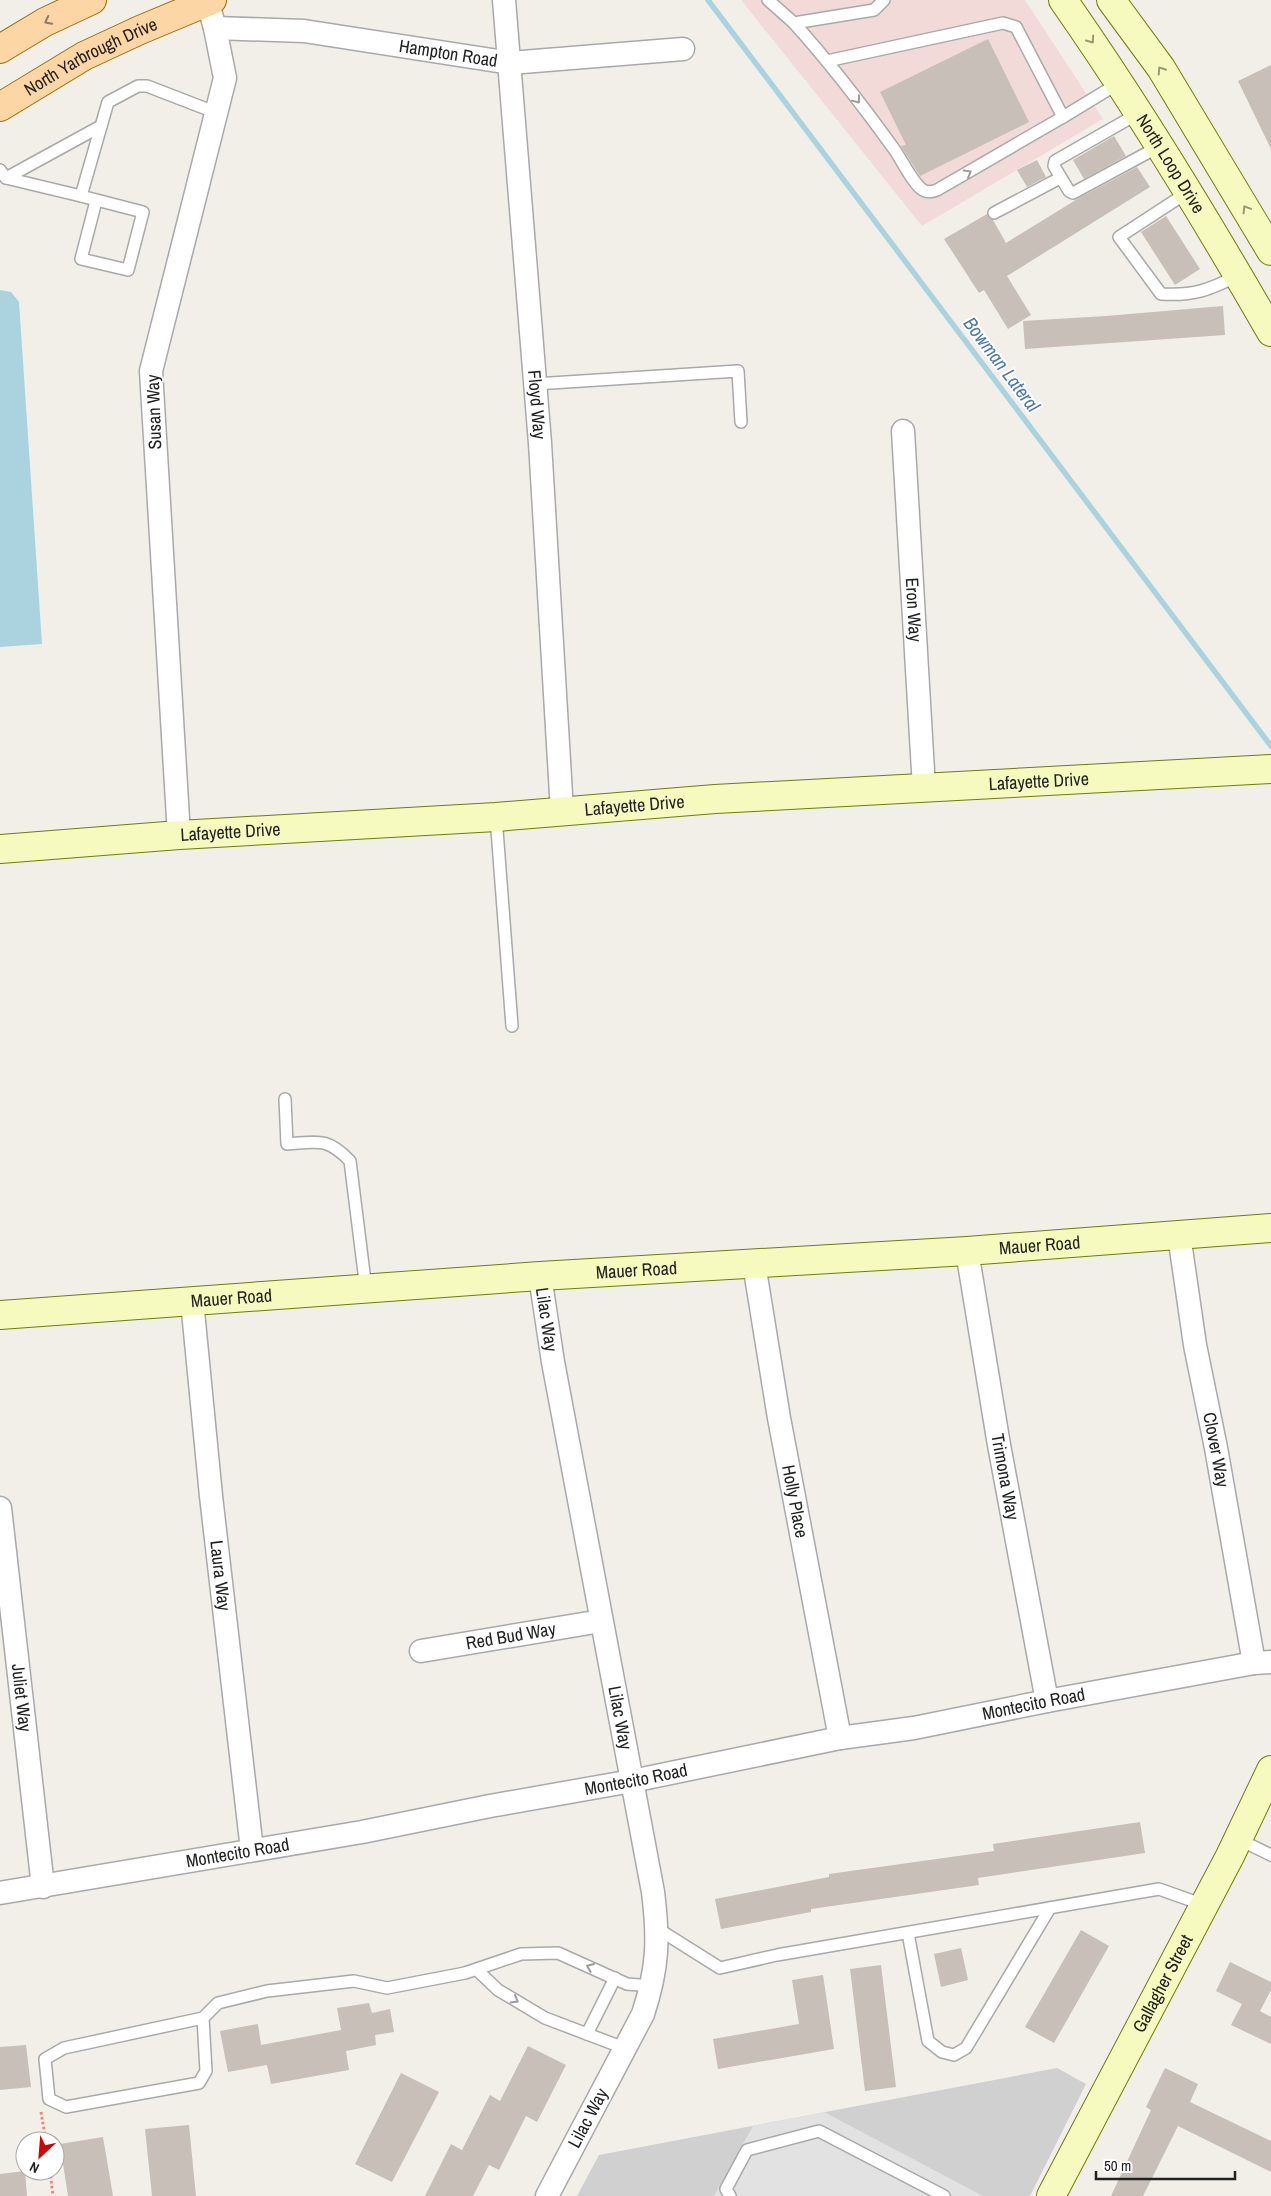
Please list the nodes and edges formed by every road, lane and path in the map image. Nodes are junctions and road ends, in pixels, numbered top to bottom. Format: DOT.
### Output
graph roads {
  1 [pos="92,0"];
  2 [pos="209,0"];
  3 [pos="504,0"];
  4 [pos="768,0"];
  5 [pos="884,0"];
  6 [pos="1064,0"];
  7 [pos="1111,0"];
  8 [pos="794,23"];
  9 [pos="215,28"];
  10 [pos="0,49"];
  11 [pos="682,49"];
  12 [pos="828,61"];
  13 [pos="510,63"];
  14 [pos="1121,82"];
  15 [pos="0,107"];
  16 [pos="217,113"];
  17 [pos="1139,113"];
  18 [pos="1063,117"];
  19 [pos="101,126"];
  20 [pos="1160,146"];
  21 [pos="3,174"];
  22 [pos="1060,178"];
  23 [pos="1188,192"];
  24 [pos="81,196"];
  25 [pos="96,201"];
  26 [pos="994,214"];
  27 [pos="1268,245"];
  28 [pos="1233,266"];
  29 [pos="1271,332"];
  30 [pos="535,384"];
  31 [pos="741,422"];
  32 [pos="903,431"];
  33 [pos="1269,770"];
  34 [pos="924,788"];
  35 [pos="562,811"];
  36 [pos="496,817"];
  37 [pos="179,834"];
  38 [pos="0,849"];
  39 [pos="512,1026"];
  40 [pos="285,1099"];
  41 [pos="1271,1228"];
  42 [pos="1179,1235"];
  43 [pos="967,1251"];
  44 [pos="754,1264"];
  45 [pos="540,1276"];
  46 [pos="366,1288"];
  47 [pos="192,1301"];
  48 [pos="0,1315"];
  49 [pos="0,1508"];
  50 [pos="601,1621"];
  51 [pos="421,1651"];
  52 [pos="1262,1663"];
  53 [pos="1047,1701"];
  54 [pos="840,1738"];
  55 [pos="1271,1770"];
  56 [pos="632,1781"];
  57 [pos="1238,1839"];
  58 [pos="252,1850"];
  59 [pos="1271,1855"];
  60 [pos="43,1887"];
  61 [pos="0,1894"];
  62 [pos="1204,1905"];
  63 [pos="1050,1908"];
  64 [pos="658,1929"];
  65 [pos="908,1933"];
  66 [pos="477,1970"];
  67 [pos="614,1978"];
  68 [pos="652,1986"];
  69 [pos="203,2018"];
  70 [pos="587,2034"];
  71 [pos="624,2048"];
  72 [pos="49,2099"];
  73 [pos="44,2131"];
  74 [pos="51,2181"];
  75 [pos="1056,2194"];
  76 [pos="53,2196"];
  77 [pos="547,2196"];
  78 [pos="730,2196"];
  79 [pos="944,2196"];
  1 -- 10 [label="main road, one-way"];
  2 -- 9 [label="street, Susan Way"];
  2 -- 15 [label="main road, North Yarbrough Drive"];
  3 -- 13 [label="street, Floyd Way"];
  4 -- 8 [label="lane"];
  5 -- 8 [label="lane"];
  6 -- 14 [label="street, North Loop Drive, one-way"];
  27 -- 7 [label="street, one-way"];
  8 -- 12 [label="lane"];
  9 -- 13 [label="street, Hampton Road"];
  9 -- 16 [label="street, Susan Way"];
  11 -- 13 [label="street, Hampton Road"];
  12 -- 18 [label="lane"];
  12 -- 18 [label="lane, one-way"];
  13 -- 30 [label="street, Floyd Way"];
  14 -- 17 [label="street, North Loop Drive"];
  14 -- 18 [label="lane"];
  16 -- 19 [label="lane"];
  16 -- 37 [label="street, Susan Way"];
  17 -- 20 [label="street, North Loop Drive"];
  17 -- 22 [label="lane"];
  19 -- 21 [label="lane"];
  19 -- 24 [label="lane"];
  20 -- 22 [label="lane"];
  20 -- 23 [label="street, North Loop Drive"];
  21 -- 24 [label="lane"];
  22 -- 26 [label="lane"];
  23 -- 28 [label="street, North Loop Drive"];
  23 -- 28 [label="lane"];
  24 -- 25 [label="lane"];
  25 -- 25 [label="lane"];
  27 -- 28 [label="street"];
  28 -- 29 [label="street, North Loop Drive"];
  30 -- 31 [label="lane"];
  30 -- 35 [label="street, Floyd Way"];
  32 -- 34 [label="street, Eron Way"];
  33 -- 34 [label="street, Lafayette Drive"];
  34 -- 35 [label="street, Lafayette Drive"];
  35 -- 36 [label="street, Lafayette Drive"];
  36 -- 37 [label="street, Lafayette Drive"];
  36 -- 39 [label="lane"];
  37 -- 38 [label="street, Lafayette Drive"];
  40 -- 46 [label="lane"];
  41 -- 42 [label="street, Mauer Road"];
  42 -- 43 [label="street, Mauer Road"];
  42 -- 52 [label="street, Clover Way"];
  43 -- 44 [label="street, Mauer Road"];
  43 -- 53 [label="street, Trimona Way"];
  44 -- 45 [label="street, Mauer Road"];
  44 -- 54 [label="street, Holly Place"];
  45 -- 46 [label="street, Mauer Road"];
  45 -- 50 [label="street, Lilac Way"];
  46 -- 47 [label="street, Mauer Road"];
  47 -- 48 [label="street, Mauer Road"];
  47 -- 58 [label="street, Laura Way"];
  49 -- 60 [label="street, Juliet Way"];
  50 -- 51 [label="street, Red Bud Way"];
  50 -- 56 [label="street, Lilac Way"];
  52 -- 53 [label="street, Montecito Road"];
  53 -- 54 [label="street, Montecito Road"];
  54 -- 56 [label="street, Montecito Road"];
  55 -- 57 [label="street, Gallagher Street"];
  56 -- 58 [label="street, Montecito Road"];
  56 -- 64 [label="street, Lilac Way"];
  57 -- 59 [label="lane"];
  57 -- 62 [label="street, Gallagher Street"];
  58 -- 60 [label="street, Montecito Road"];
  60 -- 61 [label="street, Montecito Road"];
  62 -- 63 [label="lane"];
  62 -- 75 [label="street, Gallagher Street"];
  63 -- 65 [label="lane"];
  63 -- 65 [label="lane"];
  64 -- 65 [label="lane"];
  64 -- 68 [label="street, Lilac Way"];
  67 -- 66 [label="lane, one-way"];
  66 -- 69 [label="lane"];
  66 -- 70 [label="lane, one-way"];
  67 -- 68 [label="lane"];
  67 -- 70 [label="lane"];
  68 -- 71 [label="street, Lilac Way"];
  69 -- 72 [label="lane"];
  69 -- 72 [label="lane"];
  70 -- 71 [label="lane"];
  71 -- 77 [label="street, Lilac Way"];
  72 -- 73 [label="path"];
  74 -- 76 [label="path"];
  78 -- 79 [label="lane"];
}
